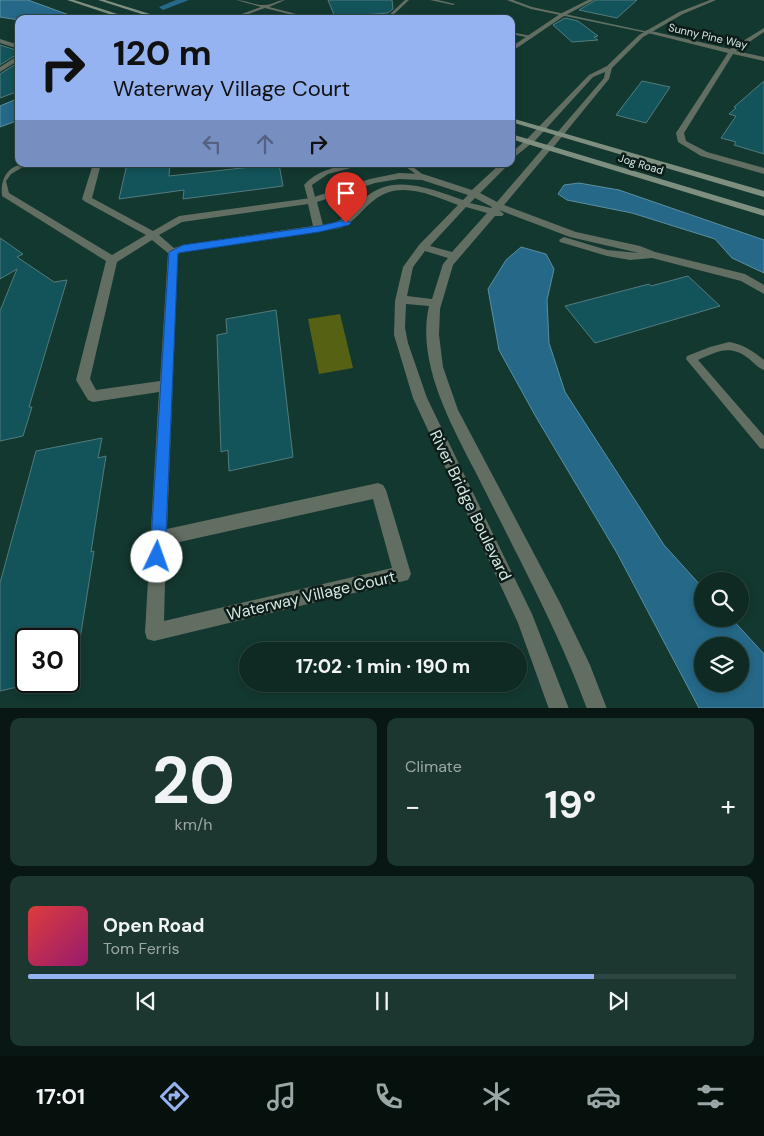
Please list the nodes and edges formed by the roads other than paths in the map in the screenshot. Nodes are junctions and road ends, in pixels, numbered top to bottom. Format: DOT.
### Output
graph roads {
  1 [pos="69,0"];
  2 [pos="100,0"];
  3 [pos="238,0"];
  4 [pos="283,0"];
  5 [pos="407,0"];
  6 [pos="432,0"];
  7 [pos="509,0"];
  8 [pos="592,0"];
  9 [pos="714,0"];
  10 [pos="454,4"];
  11 [pos="265,7"];
  12 [pos="117,15"];
  13 [pos="151,15"];
  14 [pos="243,15"];
  15 [pos="298,15"];
  16 [pos="391,15"];
  17 [pos="562,15"];
  18 [pos="764,30"];
  19 [pos="648,32"];
  20 [pos="515,34"];
  21 [pos="530,37"];
  22 [pos="0,41"];
  23 [pos="15,46"];
  24 [pos="515,47"];
  25 [pos="732,51"];
  26 [pos="764,59"];
  27 [pos="15,60"];
  28 [pos="609,68"];
  29 [pos="0,70"];
  30 [pos="515,121"];
  31 [pos="540,129"];
  32 [pos="561,134"];
  33 [pos="515,137"];
  34 [pos="529,142"];
  35 [pos="548,148"];
  36 [pos="515,154"];
  37 [pos="18,167"];
  38 [pos="95,167"];
  39 [pos="351,167"];
  40 [pos="409,167"];
  41 [pos="502,167"];
  42 [pos="764,170"];
  43 [pos="423,177"];
  44 [pos="474,194"];
  45 [pos="764,194"];
  46 [pos="312,201"];
  47 [pos="463,204"];
  48 [pos="495,208"];
  49 [pos="764,213"];
  50 [pos="319,229"];
  51 [pos="153,235"];
  52 [pos="423,247"];
  53 [pos="174,252"];
  54 [pos="652,255"];
  55 [pos="454,256"];
  56 [pos="112,260"];
  57 [pos="764,290"];
  58 [pos="401,298"];
  59 [pos="435,303"];
  60 [pos="764,366"];
  61 [pos="166,386"];
  62 [pos="764,444"];
  63 [pos="158,539"];
  64 [pos="559,708"];
  65 [pos="597,708"];
  1 -- 12 [label="main road"];
  2 -- 13 [label="main road"];
  3 -- 11 [label="lane"];
  4 -- 11 [label="lane"];
  5 -- 16 [label="lane"];
  6 -- 10 [label="lane"];
  7 -- 17 [label="lane"];
  8 -- 17 [label="street"];
  9 -- 19 [label="street"];
  11 -- 14 [label="lane"];
  11 -- 15 [label="lane"];
  17 -- 19 [label="lane"];
  17 -- 21 [label="street"];
  18 -- 25 [label="street"];
  19 -- 25 [label="street, Sunny Pine Way"];
  19 -- 28 [label="street"];
  20 -- 21 [label="lane"];
  21 -- 24 [label="street"];
  22 -- 23 [label="street"];
  25 -- 26 [label="street, Sunny Pine Way"];
  25 -- 42 [label="street"];
  27 -- 29 [label="street"];
  28 -- 31 [label="street"];
  28 -- 32 [label="street, River Bridge Boulevard"];
  30 -- 31 [label="main road, Jog Road"];
  31 -- 32 [label="main road, Jog Road"];
  31 -- 34 [label="street"];
  32 -- 35 [label="street, River Bridge Boulevard"];
  32 -- 45 [label="main road, Jog Road"];
  33 -- 34 [label="main road, Jog Road"];
  34 -- 35 [label="main road, Jog Road"];
  34 -- 36 [label="street"];
  35 -- 48 [label="street, River Bridge Boulevard"];
  35 -- 49 [label="main road, Jog Road"];
  37 -- 56 [label="street"];
  38 -- 51 [label="street"];
  39 -- 46 [label="lane"];
  40 -- 43 [label="lane"];
  41 -- 44 [label="street, River Bridge Boulevard"];
  43 -- 44 [label="street"];
  43 -- 46 [label="street"];
  44 -- 47 [label="street, River Bridge Boulevard"];
  44 -- 48 [label="street"];
  46 -- 50 [label="street"];
  46 -- 51 [label="street"];
  47 -- 48 [label="street"];
  47 -- 50 [label="street"];
  47 -- 52 [label="street, River Bridge Boulevard"];
  48 -- 54 [label="street"];
  48 -- 54 [label="street"];
  48 -- 55 [label="street, River Bridge Boulevard"];
  50 -- 53 [label="street"];
  51 -- 53 [label="street"];
  51 -- 56 [label="street"];
  52 -- 55 [label="street"];
  52 -- 58 [label="street, River Bridge Boulevard"];
  53 -- 61 [label="street, Waterway Village Court"];
  54 -- 57 [label="street"];
  55 -- 59 [label="street, River Bridge Boulevard"];
  56 -- 61 [label="street"];
  58 -- 59 [label="street"];
  58 -- 64 [label="street, River Bridge Boulevard"];
  59 -- 65 [label="street, River Bridge Boulevard"];
  60 -- 62 [label="lane"];
  61 -- 63 [label="street, Waterway Village Court"];
  63 -- 63 [label="street, Waterway Village Court"];
}
